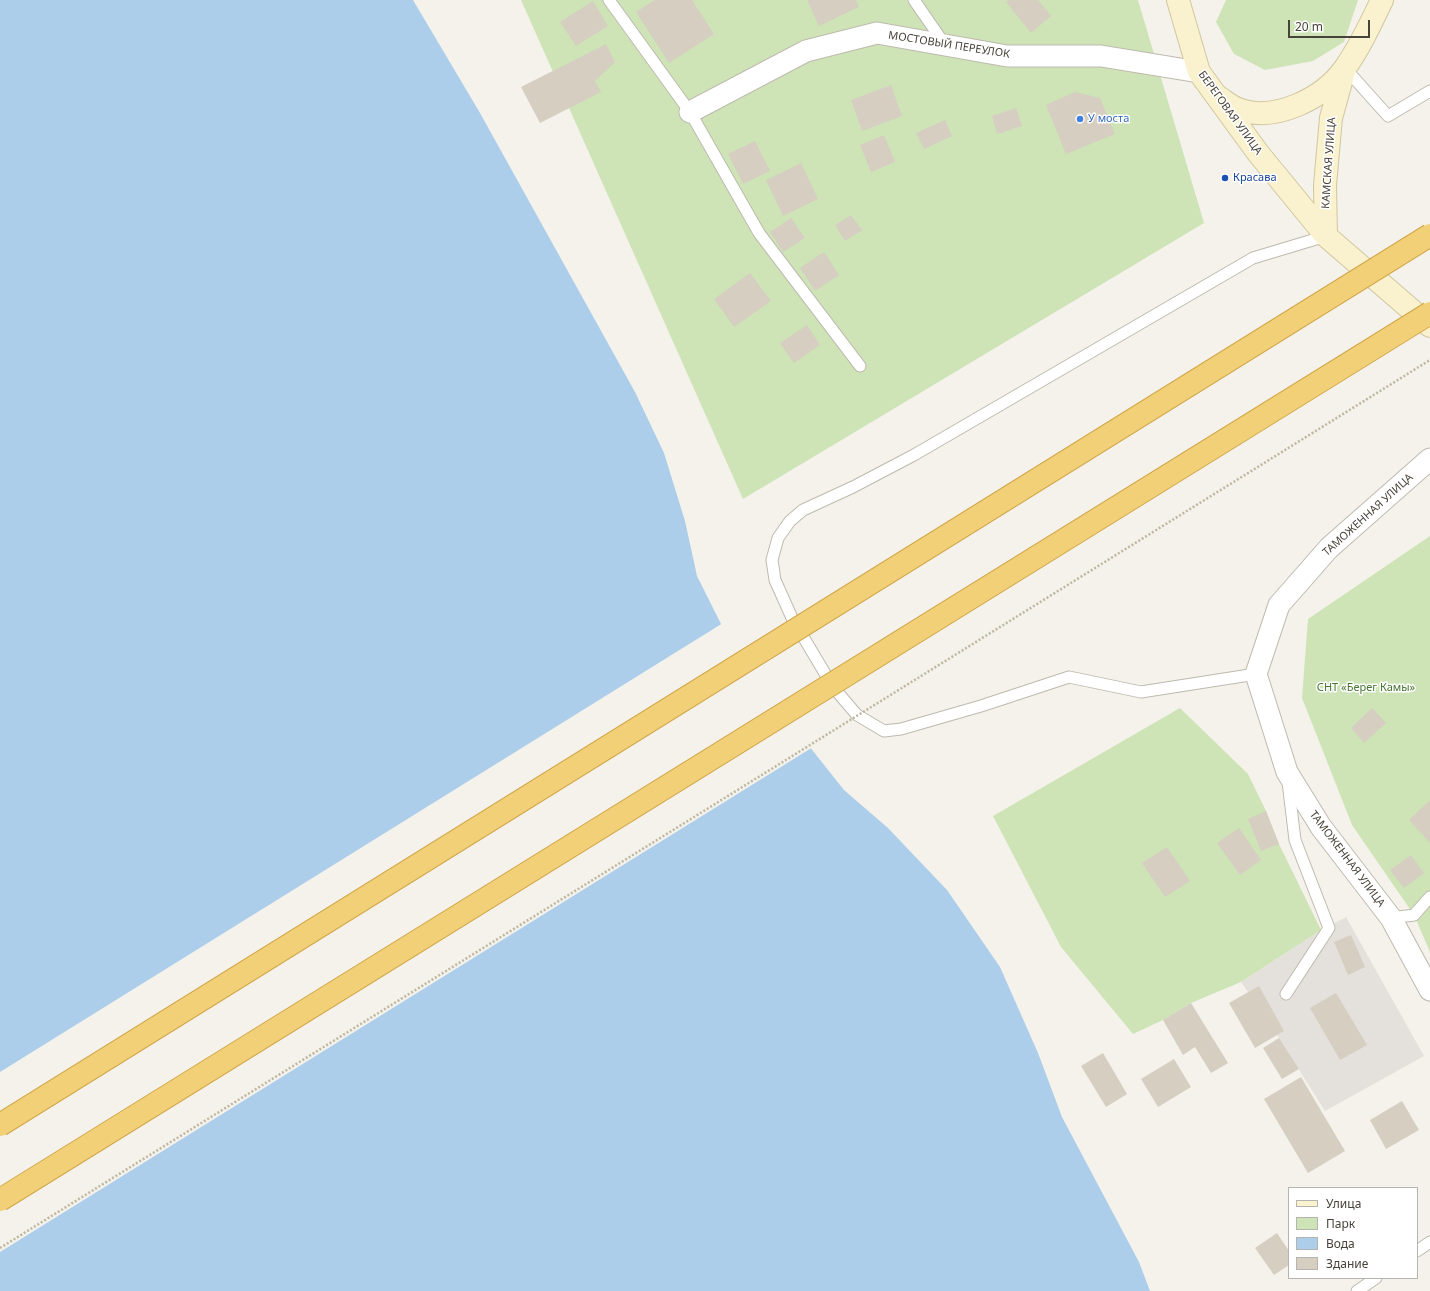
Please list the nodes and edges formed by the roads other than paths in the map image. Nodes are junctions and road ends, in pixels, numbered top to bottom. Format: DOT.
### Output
graph roads {
  1 [pos="609,0"];
  2 [pos="914,0"];
  3 [pos="1178,0"];
  4 [pos="1382,0"];
  5 [pos="945,45"];
  6 [pos="1345,68"];
  7 [pos="1199,72"];
  8 [pos="1430,91"];
  9 [pos="1214,94"];
  10 [pos="690,112"];
  11 [pos="1430,235"];
  12 [pos="1326,236"];
  13 [pos="1430,313"];
  14 [pos="1430,326"];
  15 [pos="860,366"];
  16 [pos="1430,459"];
  17 [pos="1256,674"];
  18 [pos="1287,772"];
  19 [pos="1430,897"];
  20 [pos="1391,918"];
  21 [pos="1430,990"];
  22 [pos="1286,994"];
  23 [pos="0,1125"];
  24 [pos="0,1200"];
  25 [pos="1430,1242"];
  26 [pos="1418,1250"];
  27 [pos="1374,1279"];
  28 [pos="1356,1291"];
  1 -- 10 [label="lane"];
  2 -- 5 [label="lane"];
  3 -- 7 [label="street, БЕРЕГОВАЯ УЛИЦА"];
  4 -- 6 [label="street, КАМСКАЯ УЛИЦА"];
  5 -- 7 [label="street, МОСТОВЫЙ ПЕРЕУЛОК"];
  5 -- 10 [label="street, МОСТОВЫЙ ПЕРЕУЛОК"];
  6 -- 8 [label="lane"];
  6 -- 9 [label="street, КАМСКАЯ УЛИЦА"];
  6 -- 12 [label="street, КАМСКАЯ УЛИЦА"];
  7 -- 9 [label="street, БЕРЕГОВАЯ УЛИЦА"];
  9 -- 12 [label="street, БЕРЕГОВАЯ УЛИЦА"];
  10 -- 15 [label="lane"];
  11 -- 23 [label="highway, bridge"];
  12 -- 14 [label="street, БЕРЕГОВАЯ УЛИЦА"];
  12 -- 17 [label="lane"];
  13 -- 24 [label="highway, bridge"];
  16 -- 17 [label="street, ТАМОЖЕННАЯ УЛИЦА"];
  17 -- 18 [label="street, ТАМОЖЕННАЯ УЛИЦА"];
  18 -- 20 [label="street, ТАМОЖЕННАЯ УЛИЦА"];
  18 -- 22 [label="lane"];
  19 -- 20 [label="lane"];
  20 -- 21 [label="street, ТАМОЖЕННАЯ УЛИЦА"];
  25 -- 26 [label="lane"];
  27 -- 28 [label="lane"];
}
